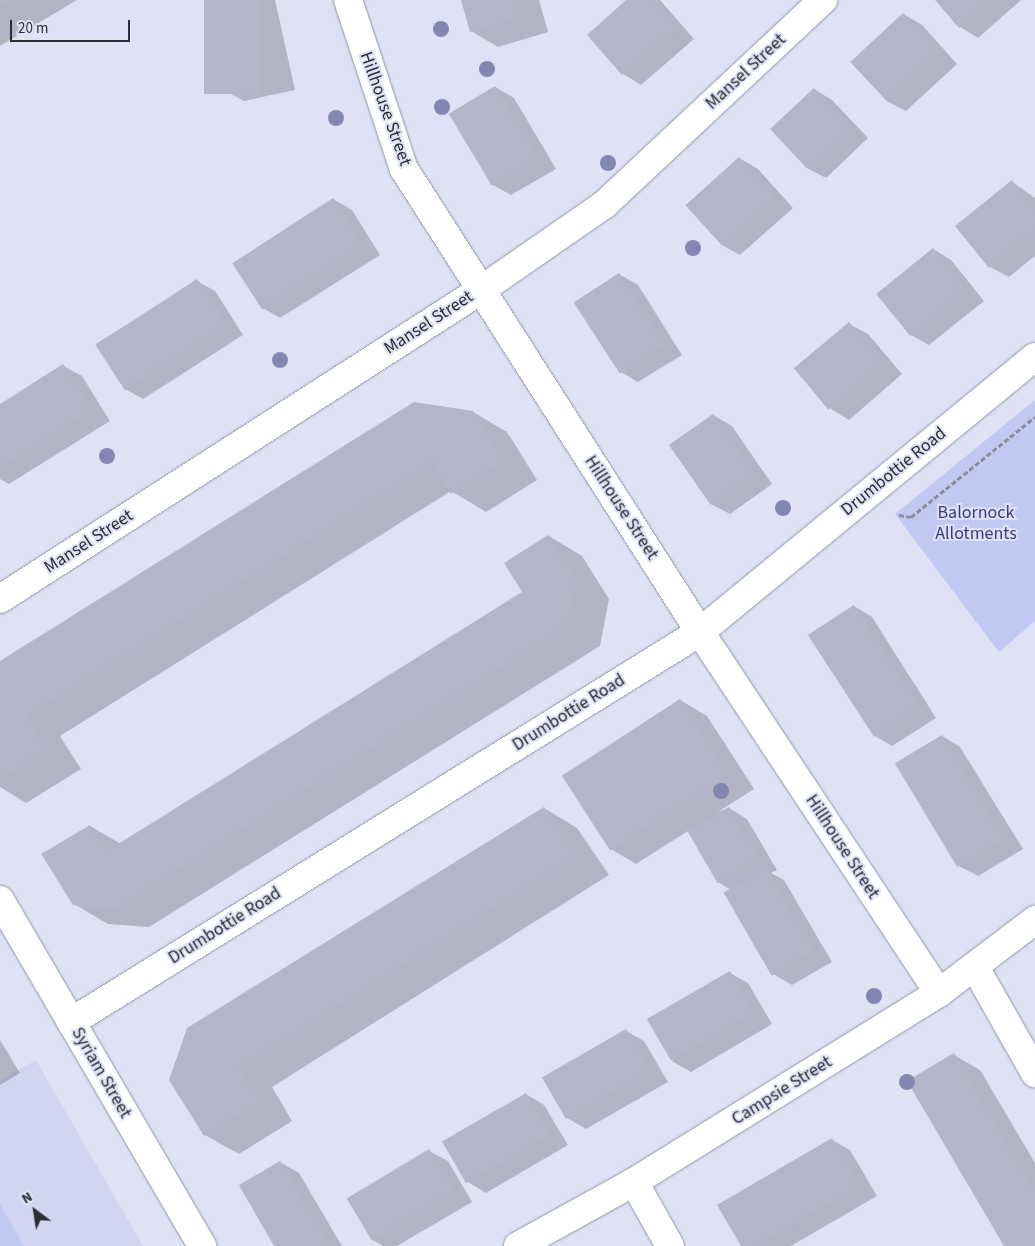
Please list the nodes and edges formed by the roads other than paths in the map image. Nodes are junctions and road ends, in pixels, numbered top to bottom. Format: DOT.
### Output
graph roads {
  1 [pos="348,0"];
  2 [pos="823,0"];
  3 [pos="481,290"];
  4 [pos="1035,357"];
  5 [pos="0,599"];
  6 [pos="700,632"];
  7 [pos="0,900"];
  8 [pos="1035,920"];
  9 [pos="976,969"];
  10 [pos="939,993"];
  11 [pos="71,1022"];
  12 [pos="1035,1072"];
  13 [pos="634,1182"];
  14 [pos="202,1246"];
  15 [pos="518,1246"];
  16 [pos="670,1246"];
  1 -- 3 [label="street, Hillhouse Street"];
  2 -- 3 [label="street, Mansel Street"];
  3 -- 5 [label="street, Mansel Street"];
  3 -- 6 [label="street, Hillhouse Street"];
  4 -- 6 [label="street, Drumbottie Road"];
  6 -- 10 [label="street, Hillhouse Street"];
  6 -- 11 [label="street, Drumbottie Road"];
  7 -- 11 [label="street, Syriam Street"];
  8 -- 9 [label="street, Campsie Street"];
  9 -- 10 [label="street, Campsie Street"];
  9 -- 12 [label="street"];
  10 -- 13 [label="street, Campsie Street"];
  11 -- 14 [label="street, Syriam Street"];
  13 -- 15 [label="street, Campsie Street"];
  13 -- 16 [label="street"];
}
